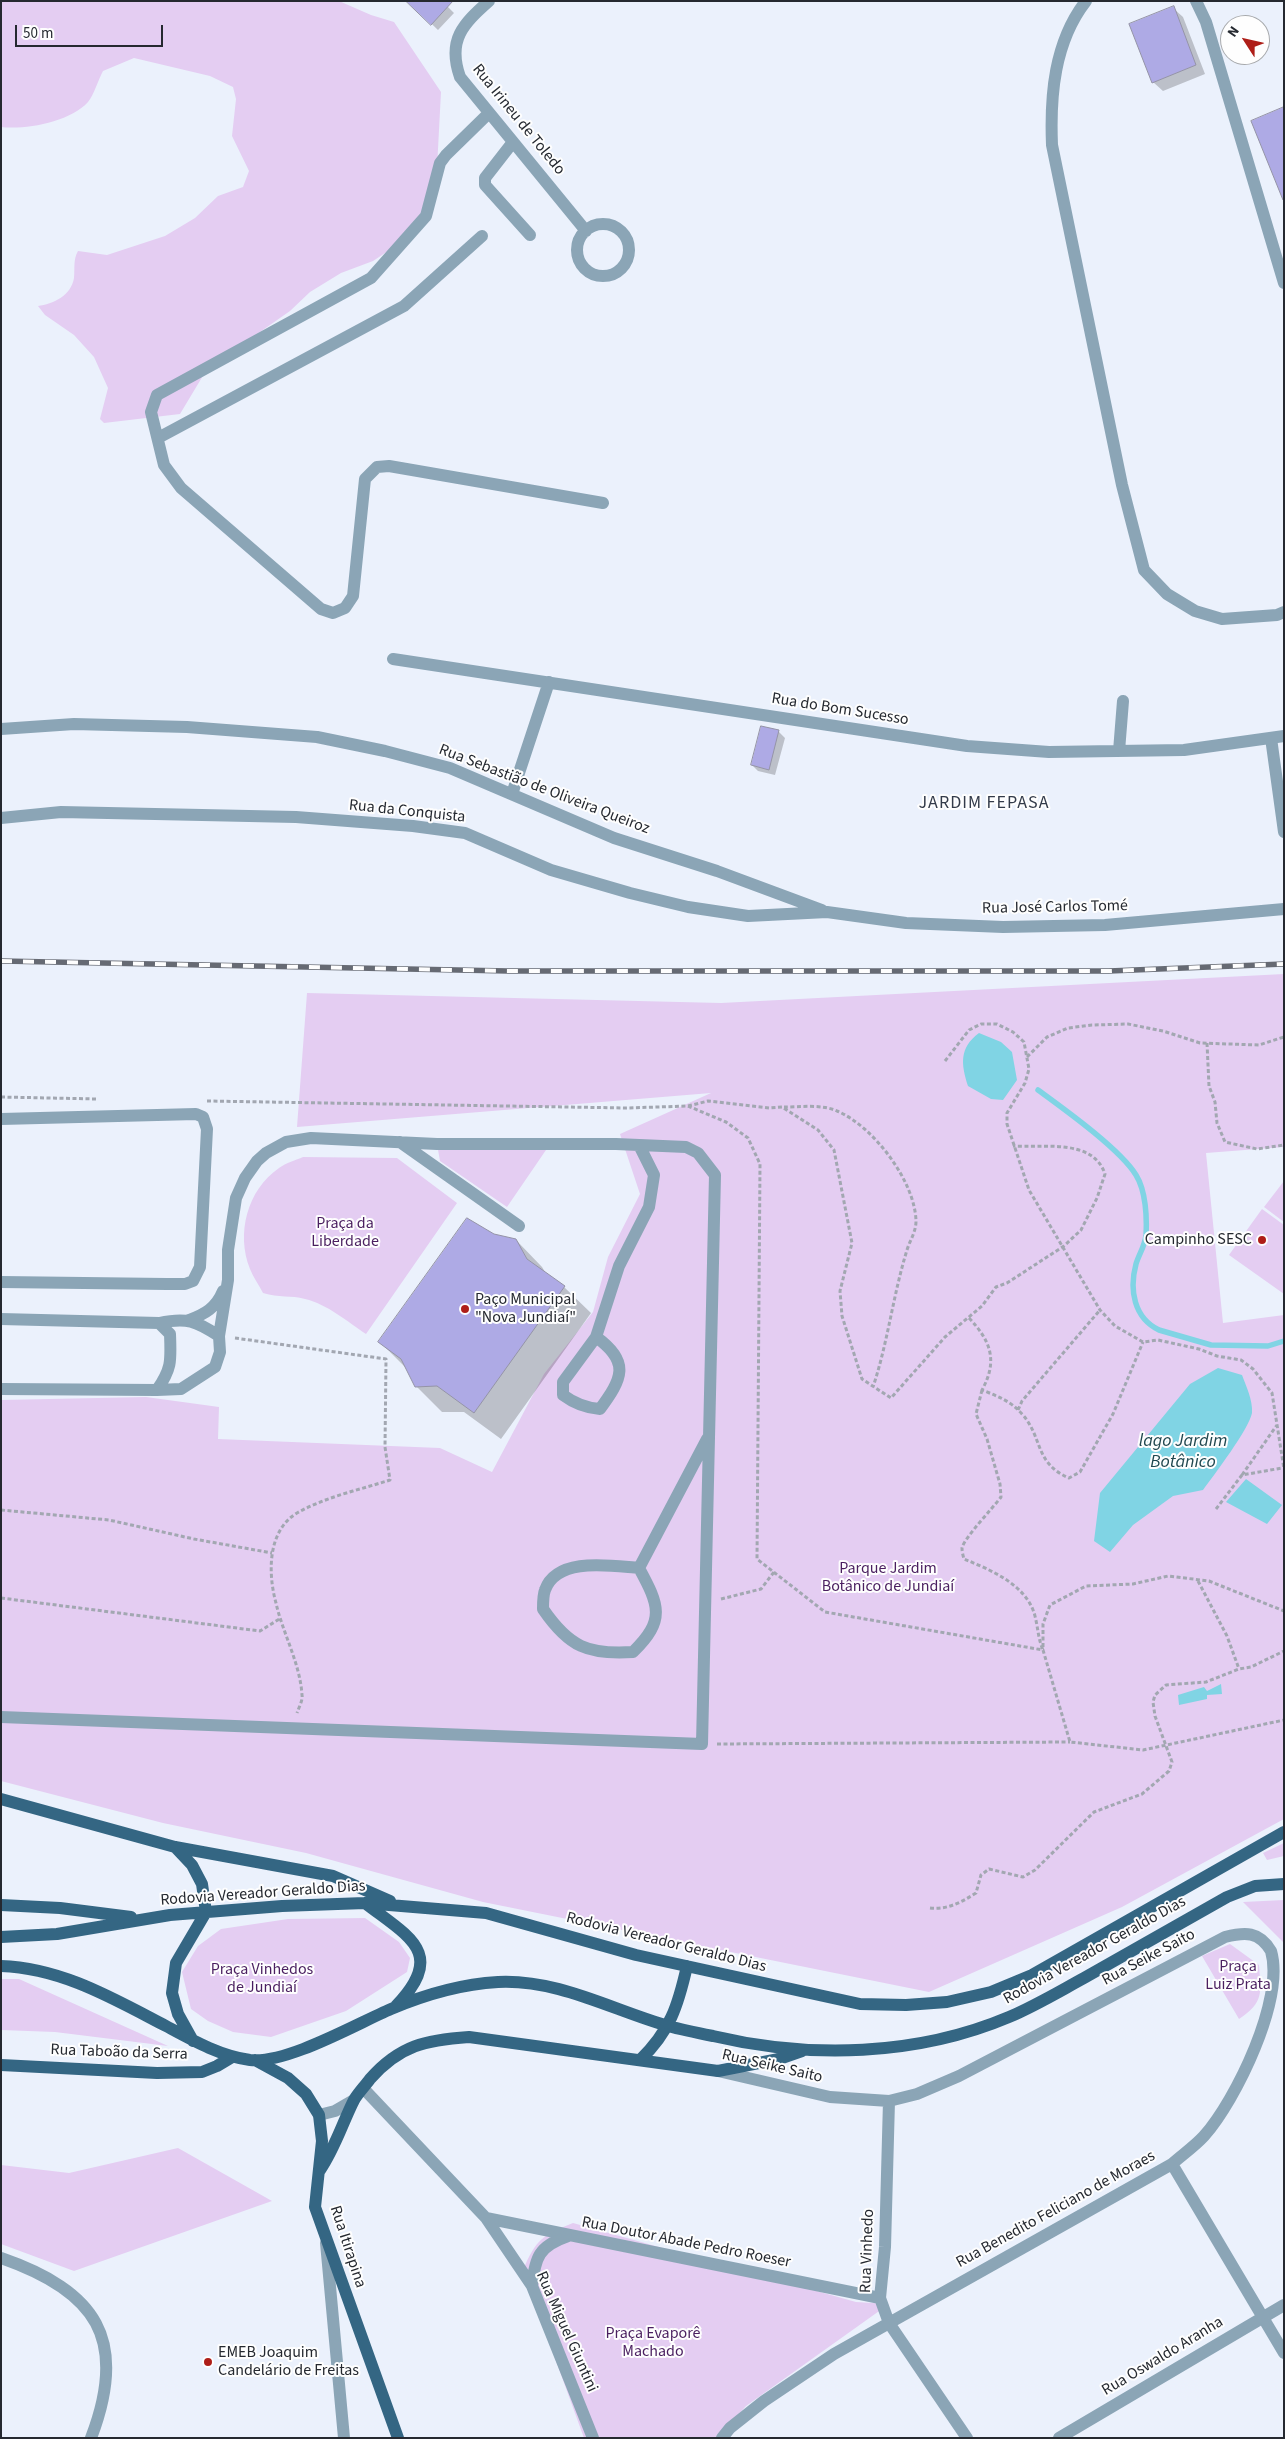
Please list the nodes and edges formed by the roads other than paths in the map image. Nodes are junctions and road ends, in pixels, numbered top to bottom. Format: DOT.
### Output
graph roads {
  1 [pos="489,1"];
  2 [pos="1086,1"];
  3 [pos="1196,1"];
  4 [pos="489,113"];
  5 [pos="513,142"];
  6 [pos="586,231"];
  7 [pos="530,235"];
  8 [pos="482,236"];
  9 [pos="1281,264"];
  10 [pos="1284,283"];
  11 [pos="158,438"];
  12 [pos="603,502"];
  13 [pos="1284,612"];
  14 [pos="393,659"];
  15 [pos="549,682"];
  16 [pos="1123,700"];
  17 [pos="1,729"];
  18 [pos="1284,736"];
  19 [pos="1271,738"];
  20 [pos="1119,751"];
  21 [pos="512,794"];
  22 [pos="1,818"];
  23 [pos="1284,832"];
  24 [pos="1284,909"];
  25 [pos="827,912"];
  26 [pos="1,1119"];
  27 [pos="400,1142"];
  28 [pos="639,1145"];
  29 [pos="519,1226"];
  30 [pos="228,1280"];
  31 [pos="1,1282"];
  32 [pos="1,1319"];
  33 [pos="188,1320"];
  34 [pos="159,1323"];
  35 [pos="219,1336"];
  36 [pos="596,1337"];
  37 [pos="1,1389"];
  38 [pos="157,1390"];
  39 [pos="710,1434"];
  40 [pos="639,1568"];
  41 [pos="1,1717"];
  42 [pos="1,1799"];
  43 [pos="1284,1832"];
  44 [pos="175,1847"];
  45 [pos="1284,1884"];
  46 [pos="365,1903"];
  47 [pos="400,1904"];
  48 [pos="1,1905"];
  49 [pos="206,1912"];
  50 [pos="146,1918"];
  51 [pos="1246,1932"];
  52 [pos="1,1937"];
  53 [pos="1,1966"];
  54 [pos="687,1966"];
  55 [pos="394,2008"];
  56 [pos="668,2026"];
  57 [pos="193,2041"];
  58 [pos="805,2050"];
  59 [pos="232,2056"];
  60 [pos="255,2060"];
  61 [pos="640,2060"];
  62 [pos="1,2065"];
  63 [pos="718,2071"];
  64 [pos="363,2088"];
  65 [pos="354,2100"];
  66 [pos="888,2101"];
  67 [pos="320,2115"];
  68 [pos="1172,2164"];
  69 [pos="320,2170"];
  70 [pos="486,2218"];
  71 [pos="568,2236"];
  72 [pos="325,2238"];
  73 [pos="1,2258"];
  74 [pos="532,2286"];
  75 [pos="880,2298"];
  76 [pos="1284,2305"];
  77 [pos="1263,2317"];
  78 [pos="889,2323"];
  79 [pos="1284,2353"];
  80 [pos="91,2438"];
  81 [pos="344,2438"];
  82 [pos="398,2438"];
  83 [pos="592,2438"];
  84 [pos="722,2438"];
  85 [pos="967,2438"];
  86 [pos="1059,2438"];
  1 -- 4 [label="street, Rua Irineu de Toledo"];
  2 -- 13 [label="street"];
  3 -- 9 [label="street"];
  4 -- 5 [label="street, Rua Irineu de Toledo"];
  4 -- 11 [label="street"];
  5 -- 6 [label="street, Rua Irineu de Toledo"];
  5 -- 7 [label="street"];
  6 -- 6 [label="street"];
  8 -- 11 [label="street"];
  9 -- 10 [label="street"];
  11 -- 12 [label="street"];
  14 -- 15 [label="street, Rua do Bom Sucesso"];
  15 -- 20 [label="street, Rua do Bom Sucesso"];
  15 -- 21 [label="street"];
  16 -- 20 [label="street"];
  17 -- 21 [label="street, Rua Sebastião de Oliveira Queiroz"];
  18 -- 19 [label="street, Rua do Bom Sucesso"];
  19 -- 20 [label="street, Rua do Bom Sucesso"];
  19 -- 23 [label="street"];
  21 -- 25 [label="street, Rua Sebastião de Oliveira Queiroz"];
  22 -- 25 [label="street, Rua da Conquista"];
  24 -- 25 [label="street, Rua José Carlos Tomé"];
  26 -- 31 [label="street"];
  27 -- 28 [label="street"];
  27 -- 29 [label="street"];
  27 -- 30 [label="street"];
  28 -- 36 [label="street"];
  28 -- 39 [label="street"];
  30 -- 33 [label="street"];
  30 -- 35 [label="street"];
  32 -- 34 [label="street"];
  33 -- 34 [label="street"];
  33 -- 35 [label="street"];
  34 -- 38 [label="street"];
  35 -- 38 [label="street"];
  36 -- 36 [label="street"];
  37 -- 38 [label="street"];
  39 -- 40 [label="street"];
  39 -- 41 [label="street"];
  40 -- 40 [label="street"];
  42 -- 44 [label="main road"];
  43 -- 54 [label="main road, Rodovia Vereador Geraldo Dias"];
  44 -- 47 [label="main road"];
  44 -- 49 [label="main road"];
  45 -- 58 [label="main road, Rodovia Vereador Geraldo Dias"];
  46 -- 47 [label="main road, Rodovia Vereador Geraldo Dias"];
  46 -- 49 [label="main road, Rodovia Vereador Geraldo Dias"];
  46 -- 55 [label="main road"];
  47 -- 54 [label="main road, Rodovia Vereador Geraldo Dias"];
  48 -- 50 [label="main road"];
  49 -- 50 [label="main road, Rodovia Vereador Geraldo Dias"];
  49 -- 57 [label="main road"];
  50 -- 52 [label="main road, Rodovia Vereador Geraldo Dias"];
  51 -- 66 [label="street, Rua Seike Saito"];
  51 -- 68 [label="street, Rua Benedito Feliciano de Moraes"];
  53 -- 57 [label="main road, Rodovia Vereador Geraldo Dias"];
  54 -- 56 [label="main road"];
  55 -- 56 [label="main road, Rodovia Vereador Geraldo Dias"];
  55 -- 60 [label="main road, Rodovia Vereador Geraldo Dias"];
  56 -- 58 [label="main road, Rodovia Vereador Geraldo Dias"];
  56 -- 61 [label="main road"];
  57 -- 59 [label="main road, Rodovia Vereador Geraldo Dias"];
  58 -- 63 [label="main road"];
  59 -- 60 [label="main road, Rodovia Vereador Geraldo Dias"];
  59 -- 62 [label="main road, Rua Taboão da Serra"];
  60 -- 67 [label="main road, Rua Itirapina"];
  61 -- 63 [label="main road, Rua Seike Saito"];
  61 -- 64 [label="main road, Rua Seike Saito"];
  63 -- 66 [label="street, Rua Seike Saito"];
  64 -- 65 [label="main road, Rua Seike Saito"];
  64 -- 70 [label="street, Rua Miguel Giuntini"];
  65 -- 67 [label="street"];
  65 -- 69 [label="main road, Rua Seike Saito"];
  66 -- 75 [label="street, Rua Vinhedo"];
  67 -- 69 [label="main road, Rua Itirapina"];
  68 -- 77 [label="street"];
  68 -- 78 [label="street, Rua Benedito Feliciano de Moraes"];
  69 -- 72 [label="main road, Rua Itirapina"];
  70 -- 71 [label="street, Rua Doutor Abade Pedro Roeser"];
  70 -- 74 [label="street, Rua Miguel Giuntini"];
  71 -- 74 [label="street"];
  71 -- 75 [label="street, Rua Doutor Abade Pedro Roeser"];
  72 -- 81 [label="street"];
  72 -- 82 [label="main road, Rua Itirapina"];
  73 -- 80 [label="street"];
  74 -- 83 [label="street, Rua Miguel Giuntini"];
  75 -- 78 [label="street, Rua Vinhedo"];
  76 -- 77 [label="street, Rua Oswaldo Aranha"];
  77 -- 79 [label="street"];
  77 -- 86 [label="street, Rua Oswaldo Aranha"];
  78 -- 84 [label="street, Rua Benedito Feliciano de Moraes"];
  78 -- 85 [label="street, Rua Vinhedo"];
}
